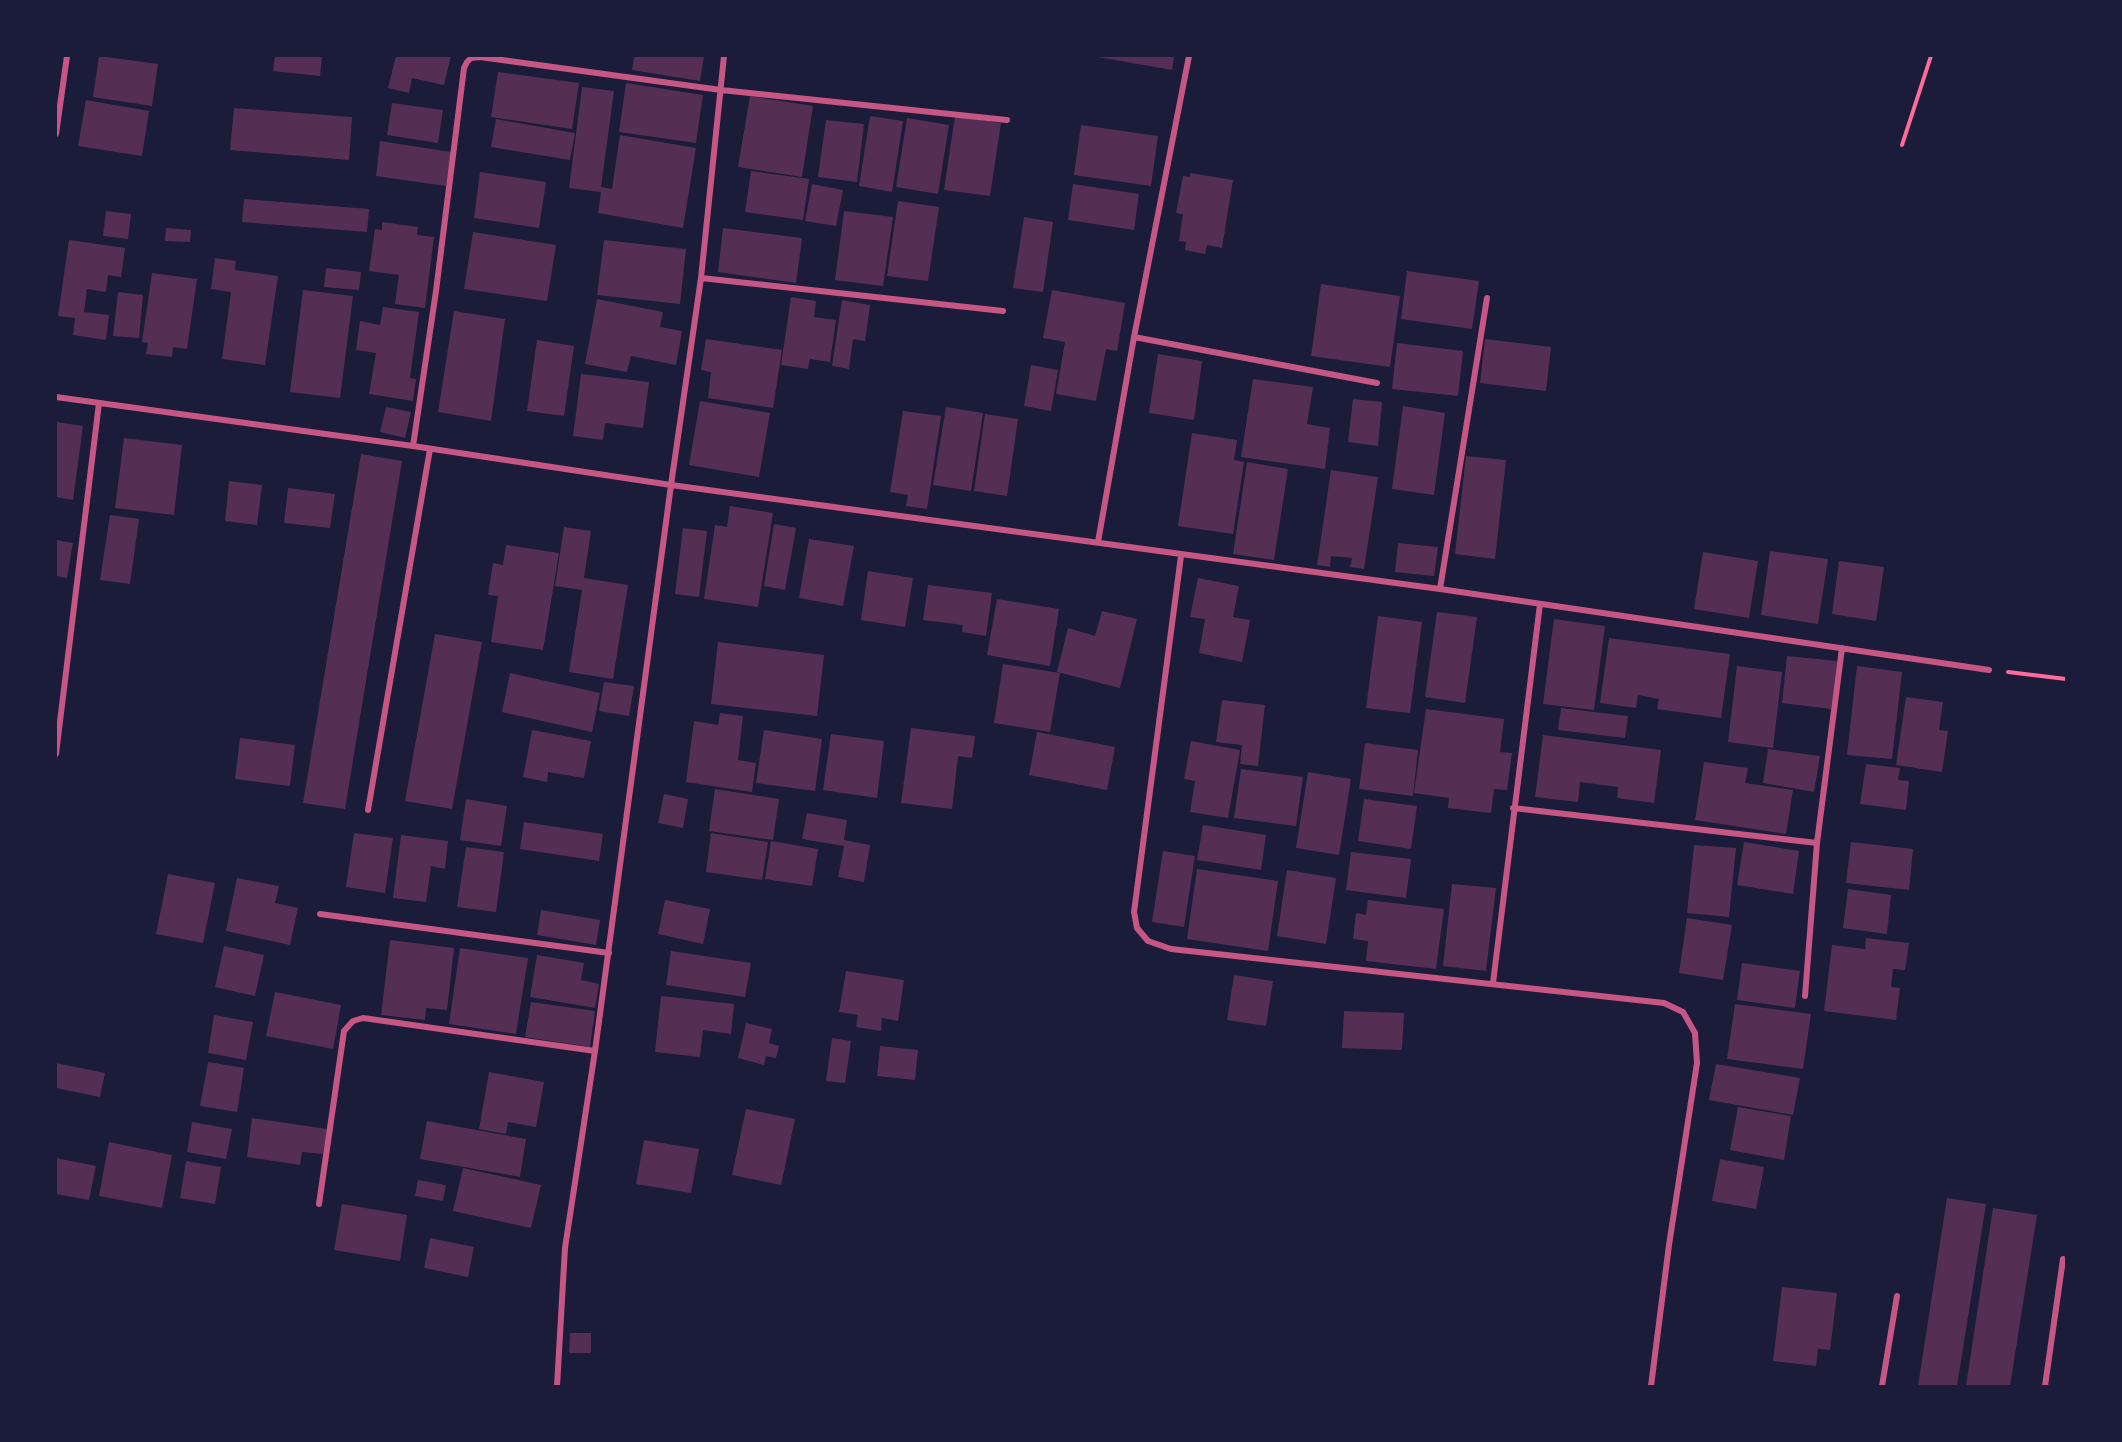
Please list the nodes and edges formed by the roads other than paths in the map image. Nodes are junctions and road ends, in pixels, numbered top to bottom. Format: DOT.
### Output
graph roads {
  1 [pos="67,56"];
  2 [pos="724,56"];
  3 [pos="1189,56"];
  4 [pos="721,90"];
  5 [pos="1007,120"];
  6 [pos="56,134"];
  7 [pos="701,278"];
  8 [pos="1487,298"];
  9 [pos="1003,311"];
  10 [pos="1134,337"];
  11 [pos="1377,383"];
  12 [pos="56,397"];
  13 [pos="99,403"];
  14 [pos="413,446"];
  15 [pos="430,449"];
  16 [pos="671,486"];
  17 [pos="1098,542"];
  18 [pos="1181,556"];
  19 [pos="1440,590"];
  20 [pos="1540,604"];
  21 [pos="1842,648"];
  22 [pos="1989,670"];
  23 [pos="56,754"];
  24 [pos="1513,808"];
  25 [pos="368,810"];
  26 [pos="1817,843"];
  27 [pos="320,914"];
  28 [pos="609,953"];
  29 [pos="1492,983"];
  30 [pos="1805,996"];
  31 [pos="596,1051"];
  32 [pos="320,1204"];
  33 [pos="2063,1259"];
  34 [pos="1897,1296"];
  35 [pos="557,1386"];
  36 [pos="1651,1386"];
  37 [pos="1882,1386"];
  38 [pos="2045,1386"];
  1 -- 6 [label="street"];
  2 -- 4 [label="street"];
  3 -- 10 [label="street"];
  4 -- 5 [label="street"];
  4 -- 7 [label="street"];
  4 -- 14 [label="street"];
  7 -- 9 [label="street"];
  7 -- 16 [label="street"];
  8 -- 19 [label="street"];
  10 -- 11 [label="street"];
  10 -- 17 [label="street"];
  12 -- 13 [label="street"];
  13 -- 14 [label="street"];
  13 -- 23 [label="street"];
  14 -- 15 [label="street"];
  15 -- 16 [label="street"];
  15 -- 25 [label="street"];
  16 -- 17 [label="street"];
  16 -- 28 [label="street"];
  17 -- 18 [label="street"];
  18 -- 19 [label="street"];
  18 -- 29 [label="street"];
  19 -- 20 [label="street"];
  20 -- 21 [label="street"];
  20 -- 24 [label="street"];
  21 -- 22 [label="street"];
  21 -- 26 [label="street"];
  24 -- 26 [label="street"];
  24 -- 29 [label="street"];
  26 -- 30 [label="street"];
  27 -- 28 [label="street"];
  28 -- 31 [label="street"];
  29 -- 36 [label="street"];
  31 -- 32 [label="street"];
  31 -- 35 [label="street"];
  33 -- 38 [label="street"];
  34 -- 37 [label="street"];
}
